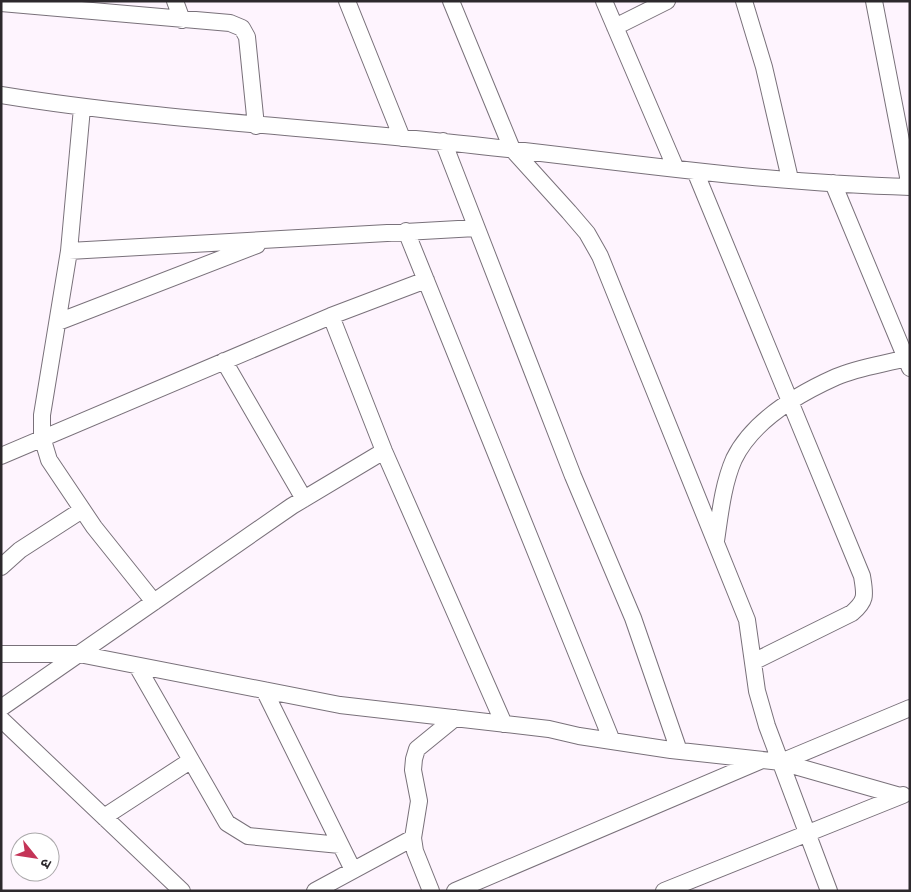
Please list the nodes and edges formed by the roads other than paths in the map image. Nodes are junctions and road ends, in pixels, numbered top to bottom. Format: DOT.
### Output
graph roads {
  1 [pos="175,1"];
  2 [pos="347,1"];
  3 [pos="452,1"];
  4 [pos="604,1"];
  5 [pos="667,1"];
  6 [pos="744,1"];
  7 [pos="874,1"];
  8 [pos="1,3"];
  9 [pos="58,5"];
  10 [pos="182,20"];
  11 [pos="615,27"];
  12 [pos="1,95"];
  13 [pos="82,108"];
  14 [pos="256,126"];
  15 [pos="402,138"];
  16 [pos="443,141"];
  17 [pos="512,149"];
  18 [pos="676,168"];
  19 [pos="695,171"];
  20 [pos="790,179"];
  21 [pos="833,182"];
  22 [pos="910,187"];
  23 [pos="476,228"];
  24 [pos="406,231"];
  25 [pos="271,240"];
  26 [pos="69,251"];
  27 [pos="426,280"];
  28 [pos="331,316"];
  29 [pos="58,322"];
  30 [pos="224,361"];
  31 [pos="908,361"];
  32 [pos="791,402"];
  33 [pos="42,437"];
  34 [pos="384,452"];
  35 [pos="1,456"];
  36 [pos="304,499"];
  37 [pos="82,510"];
  38 [pos="716,541"];
  39 [pos="1,567"];
  40 [pos="154,602"];
  41 [pos="1,654"];
  42 [pos="79,654"];
  43 [pos="753,662"];
  44 [pos="138,666"];
  45 [pos="264,690"];
  46 [pos="1,708"];
  47 [pos="910,708"];
  48 [pos="455,718"];
  49 [pos="1,719"];
  50 [pos="504,724"];
  51 [pos="612,741"];
  52 [pos="679,751"];
  53 [pos="762,760"];
  54 [pos="190,761"];
  55 [pos="780,762"];
  56 [pos="905,794"];
  57 [pos="104,817"];
  58 [pos="808,833"];
  59 [pos="413,838"];
  60 [pos="340,845"];
  61 [pos="353,870"];
  62 [pos="182,891"];
  63 [pos="315,891"];
  64 [pos="431,891"];
  65 [pos="455,891"];
  66 [pos="664,891"];
  67 [pos="829,891"];
  1 -- 10 [label="street"];
  2 -- 15 [label="street"];
  3 -- 17 [label="street"];
  4 -- 11 [label="street"];
  5 -- 11 [label="street"];
  6 -- 20 [label="street"];
  7 -- 22 [label="street"];
  8 -- 9 [label="street"];
  9 -- 10 [label="street"];
  10 -- 14 [label="street"];
  11 -- 18 [label="street"];
  12 -- 13 [label="street"];
  13 -- 14 [label="street"];
  13 -- 26 [label="street"];
  14 -- 15 [label="street"];
  15 -- 16 [label="street"];
  16 -- 17 [label="street"];
  16 -- 23 [label="street"];
  17 -- 18 [label="street"];
  17 -- 38 [label="street"];
  18 -- 19 [label="street"];
  19 -- 20 [label="street"];
  19 -- 32 [label="street"];
  20 -- 21 [label="street"];
  21 -- 22 [label="street"];
  21 -- 31 [label="street"];
  23 -- 24 [label="street"];
  23 -- 52 [label="street"];
  24 -- 25 [label="street"];
  24 -- 27 [label="street"];
  25 -- 26 [label="street"];
  25 -- 29 [label="street"];
  26 -- 29 [label="street"];
  27 -- 28 [label="street"];
  27 -- 51 [label="street"];
  28 -- 30 [label="street"];
  28 -- 34 [label="street"];
  29 -- 33 [label="street"];
  30 -- 33 [label="street"];
  30 -- 36 [label="street"];
  31 -- 32 [label="street"];
  32 -- 38 [label="street"];
  32 -- 43 [label="street"];
  33 -- 35 [label="street"];
  33 -- 37 [label="street"];
  34 -- 36 [label="street"];
  34 -- 50 [label="street"];
  36 -- 40 [label="street"];
  37 -- 39 [label="street"];
  37 -- 40 [label="street"];
  38 -- 43 [label="street"];
  40 -- 42 [label="street"];
  41 -- 42 [label="street"];
  42 -- 44 [label="street"];
  42 -- 46 [label="street"];
  43 -- 55 [label="street"];
  44 -- 45 [label="street"];
  44 -- 54 [label="street"];
  45 -- 48 [label="street"];
  45 -- 60 [label="street"];
  47 -- 55 [label="street"];
  48 -- 50 [label="street"];
  48 -- 59 [label="street"];
  49 -- 57 [label="street"];
  50 -- 51 [label="street"];
  51 -- 52 [label="street"];
  52 -- 53 [label="street"];
  53 -- 55 [label="street"];
  53 -- 65 [label="street"];
  54 -- 57 [label="street"];
  54 -- 60 [label="street"];
  55 -- 56 [label="street"];
  55 -- 58 [label="street"];
  56 -- 58 [label="street"];
  57 -- 62 [label="street"];
  58 -- 66 [label="street"];
  58 -- 67 [label="street"];
  59 -- 61 [label="street"];
  59 -- 64 [label="street"];
  60 -- 61 [label="street"];
  61 -- 63 [label="street"];
}
